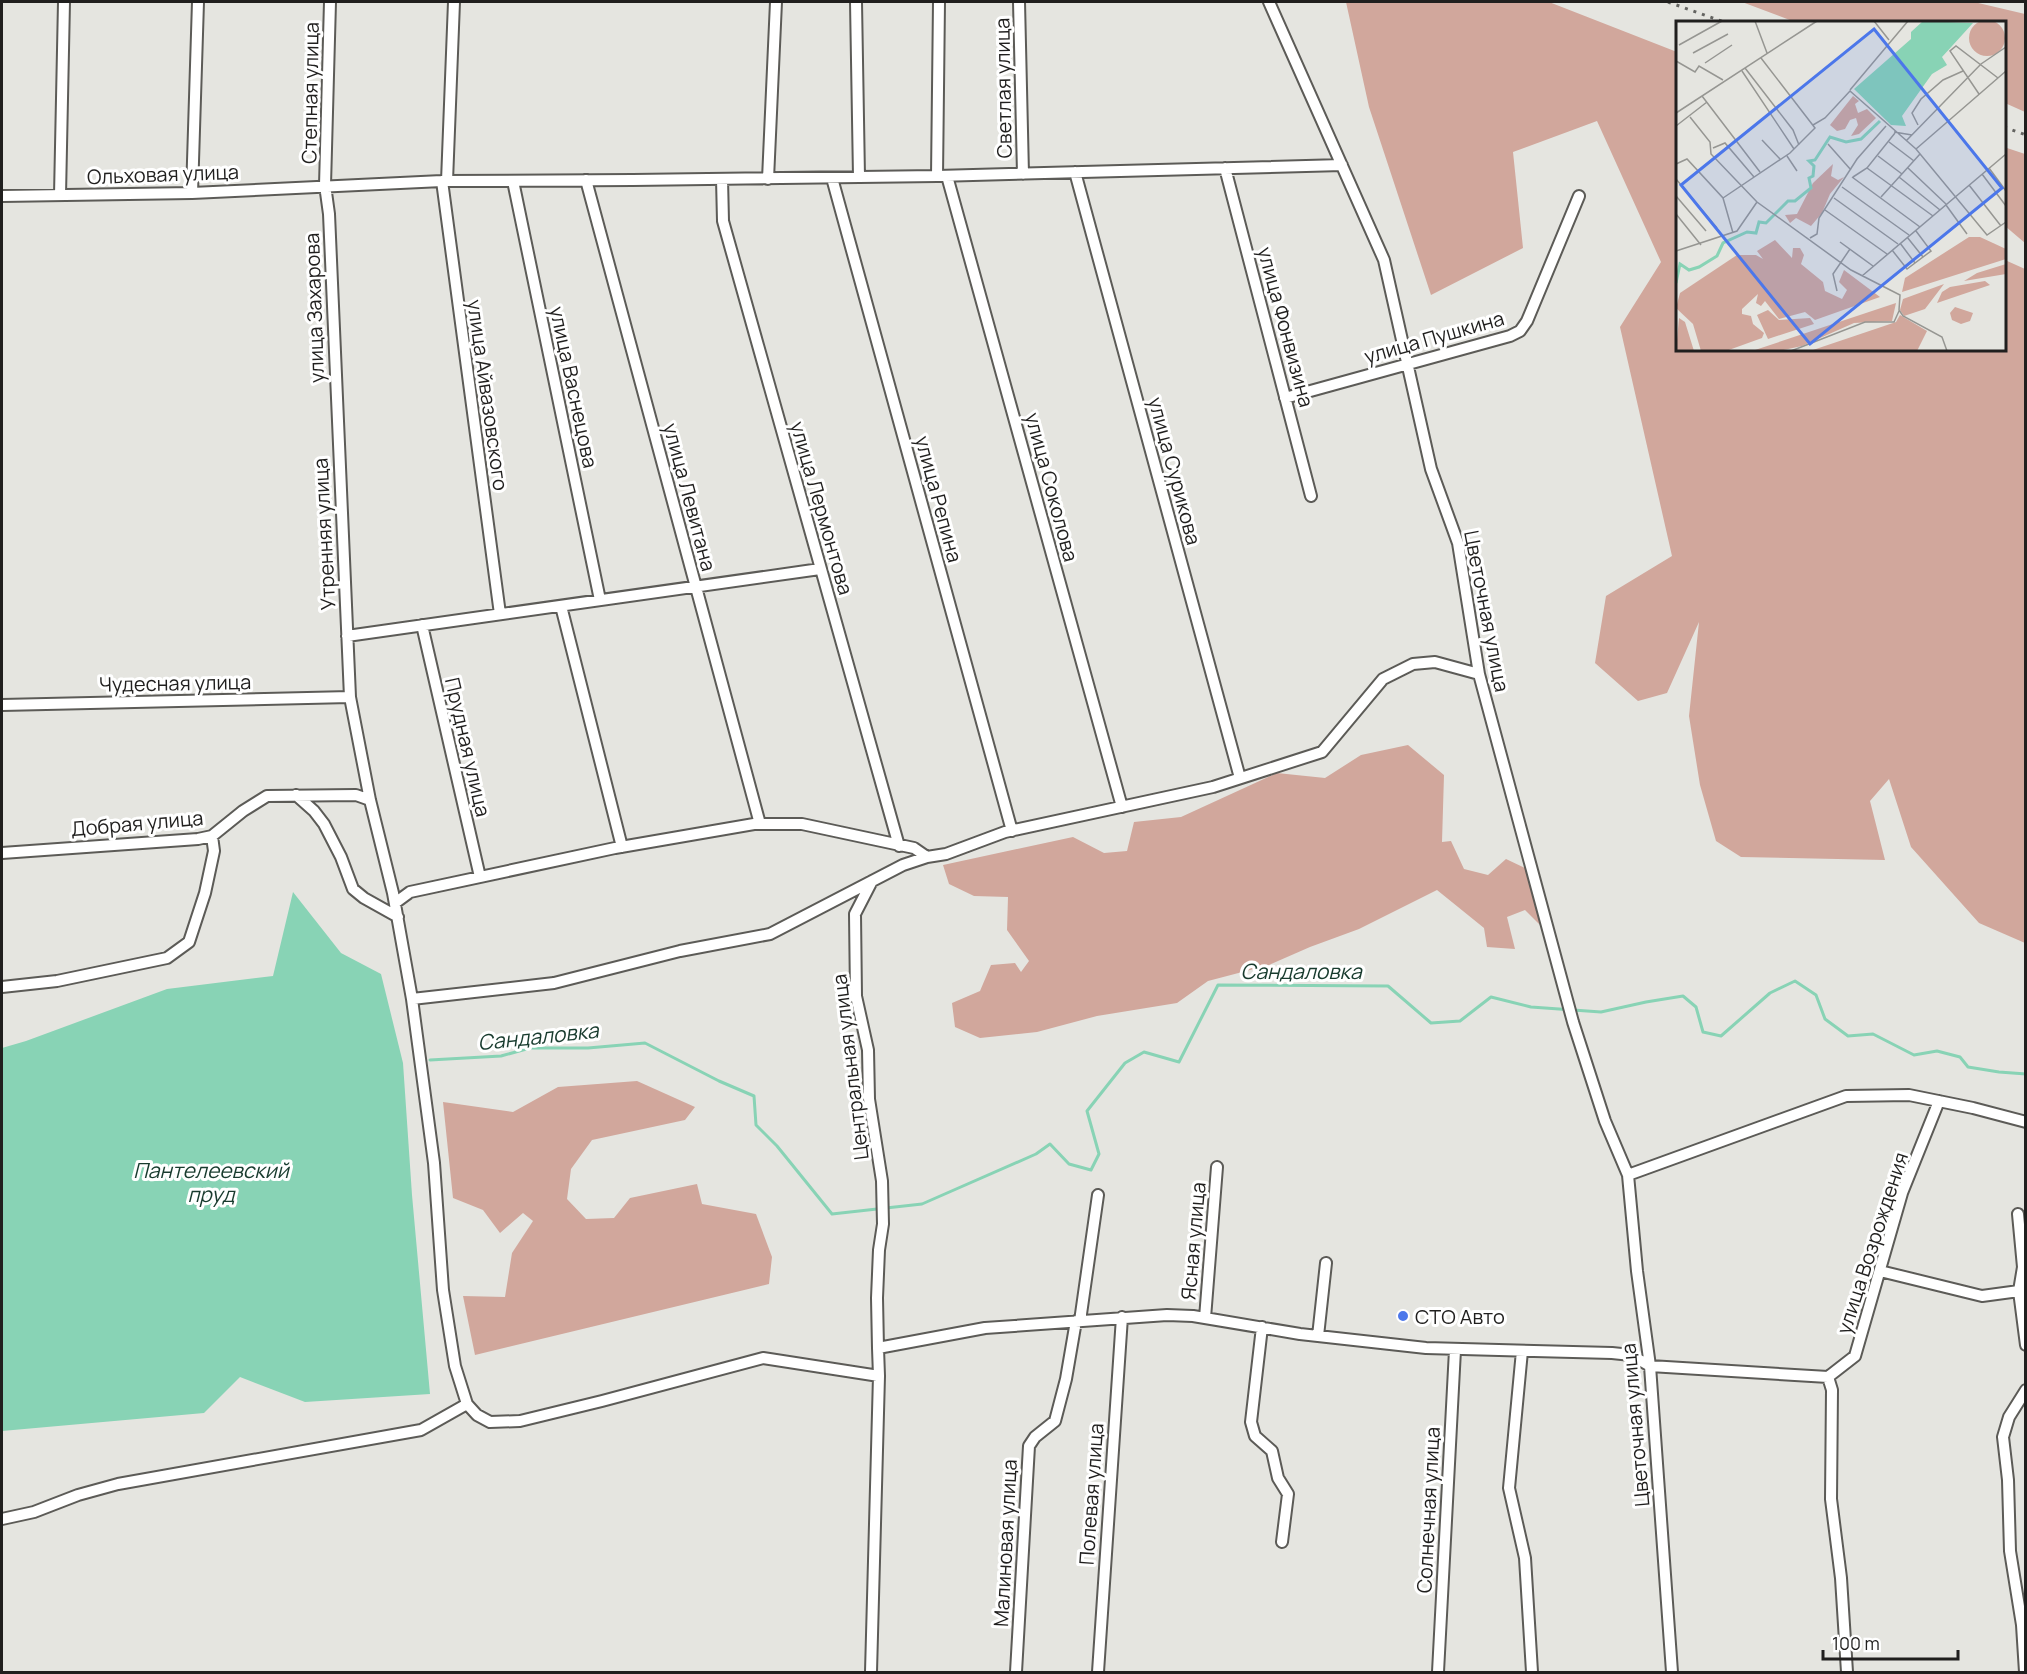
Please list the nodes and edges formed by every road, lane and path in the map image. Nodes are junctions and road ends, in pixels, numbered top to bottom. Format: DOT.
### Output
graph roads {
  1 [pos="64,2"];
  2 [pos="198,2"];
  3 [pos="330,2"];
  4 [pos="454,2"];
  5 [pos="776,2"];
  6 [pos="856,2"];
  7 [pos="939,2"];
  8 [pos="1020,2"];
  9 [pos="1269,2"];
  10 [pos="1342,165"];
  11 [pos="1226,168"];
  12 [pos="1074,172"];
  13 [pos="1023,174"];
  14 [pos="942,176"];
  15 [pos="858,177"];
  16 [pos="832,178"];
  17 [pos="722,179"];
  18 [pos="768,179"];
  19 [pos="444,180"];
  20 [pos="513,180"];
  21 [pos="586,180"];
  22 [pos="325,185"];
  23 [pos="192,193"];
  24 [pos="60,195"];
  25 [pos="2,196"];
  26 [pos="1579,196"];
  27 [pos="1407,364"];
  28 [pos="1286,398"];
  29 [pos="337,430"];
  30 [pos="1311,496"];
  31 [pos="820,569"];
  32 [pos="696,586"];
  33 [pos="600,600"];
  34 [pos="561,606"];
  35 [pos="500,614"];
  36 [pos="422,625"];
  37 [pos="347,636"];
  38 [pos="1479,674"];
  39 [pos="350,697"];
  40 [pos="2,705"];
  41 [pos="1240,778"];
  42 [pos="296,795"];
  43 [pos="370,800"];
  44 [pos="1122,807"];
  45 [pos="760,824"];
  46 [pos="1012,831"];
  47 [pos="212,836"];
  48 [pos="899,846"];
  49 [pos="622,847"];
  50 [pos="2,853"];
  51 [pos="927,857"];
  52 [pos="480,877"];
  53 [pos="872,881"];
  54 [pos="395,903"];
  55 [pos="398,917"];
  56 [pos="2,987"];
  57 [pos="412,999"];
  58 [pos="1939,1101"];
  59 [pos="2025,1122"];
  60 [pos="1217,1167"];
  61 [pos="1628,1174"];
  62 [pos="1098,1195"];
  63 [pos="2018,1214"];
  64 [pos="1326,1263"];
  65 [pos="1880,1271"];
  66 [pos="2019,1291"];
  67 [pos="1122,1317"];
  68 [pos="1205,1318"];
  69 [pos="1078,1321"];
  70 [pos="1262,1327"];
  71 [pos="1318,1336"];
  72 [pos="2025,1345"];
  73 [pos="878,1348"];
  74 [pos="1455,1350"];
  75 [pos="1522,1351"];
  76 [pos="1650,1366"];
  77 [pos="879,1376"];
  78 [pos="1828,1377"];
  79 [pos="2025,1390"];
  80 [pos="467,1404"];
  81 [pos="2,1519"];
  82 [pos="1281,1542"];
  83 [pos="871,1672"];
  84 [pos="1016,1672"];
  85 [pos="1098,1672"];
  86 [pos="1438,1672"];
  87 [pos="1532,1672"];
  88 [pos="1672,1672"];
  89 [pos="1847,1672"];
  90 [pos="2025,1672"];
  1 -- 24 [label="street"];
  2 -- 23 [label="street"];
  3 -- 22 [label="street, Степная улица"];
  4 -- 19 [label="street, улица Айвазовского"];
  5 -- 18 [label="street"];
  6 -- 15 [label="street"];
  7 -- 14 [label="street, улица Соколова"];
  8 -- 13 [label="street, Светлая улица"];
  9 -- 10 [label="street, Цветочная улица"];
  10 -- 11 [label="street, Ольховая улица"];
  10 -- 27 [label="street, Цветочная улица"];
  11 -- 12 [label="street, Ольховая улица"];
  11 -- 28 [label="street, улица Фонвизина"];
  12 -- 13 [label="street, Ольховая улица"];
  12 -- 41 [label="street, улица Сурикова"];
  13 -- 14 [label="street, Ольховая улица"];
  14 -- 15 [label="street, Ольховая улица"];
  14 -- 44 [label="street, улица Соколова"];
  15 -- 16 [label="street, Ольховая улица"];
  16 -- 18 [label="street, Ольховая улица"];
  16 -- 46 [label="street, улица Репина"];
  17 -- 18 [label="street, Ольховая улица"];
  17 -- 21 [label="street, Ольховая улица"];
  17 -- 31 [label="street, улица Лермонтова"];
  19 -- 20 [label="street, Ольховая улица"];
  19 -- 22 [label="street, Ольховая улица"];
  19 -- 35 [label="street, улица Айвазовского"];
  20 -- 21 [label="street, Ольховая улица"];
  20 -- 33 [label="street, улица Васнецова"];
  21 -- 32 [label="street, улица Левитана"];
  22 -- 23 [label="street, Ольховая улица"];
  22 -- 29 [label="street, улица Захарова"];
  23 -- 24 [label="street, Ольховая улица"];
  24 -- 25 [label="street, Ольховая улица"];
  26 -- 27 [label="street, улица Пушкина"];
  27 -- 28 [label="street, улица Пушкина"];
  27 -- 38 [label="street, Цветочная улица"];
  28 -- 30 [label="street, улица Фонвизина"];
  29 -- 37 [label="street, Утренняя улица"];
  31 -- 32 [label="street"];
  31 -- 48 [label="street, улица Лермонтова"];
  32 -- 33 [label="street"];
  32 -- 45 [label="street, улица Левитана"];
  33 -- 34 [label="street"];
  34 -- 35 [label="street"];
  34 -- 49 [label="street"];
  35 -- 36 [label="street"];
  36 -- 37 [label="street"];
  36 -- 52 [label="street, Прудная улица"];
  37 -- 39 [label="street, Утренняя улица"];
  38 -- 41 [label="street"];
  38 -- 61 [label="street, Цветочная улица"];
  39 -- 40 [label="street, Чудесная улица"];
  39 -- 43 [label="street, Утренняя улица"];
  41 -- 44 [label="street"];
  42 -- 43 [label="street, Добрая улица"];
  42 -- 47 [label="street, Добрая улица"];
  42 -- 55 [label="street"];
  43 -- 54 [label="street, Утренняя улица"];
  44 -- 46 [label="street"];
  45 -- 48 [label="street"];
  45 -- 49 [label="street"];
  46 -- 51 [label="street"];
  47 -- 50 [label="street, Добрая улица"];
  47 -- 56 [label="street"];
  48 -- 51 [label="street"];
  49 -- 52 [label="street"];
  51 -- 53 [label="street"];
  52 -- 54 [label="street"];
  53 -- 57 [label="street"];
  53 -- 73 [label="street, Центральная улица"];
  54 -- 55 [label="street, Утренняя улица"];
  55 -- 57 [label="street, Утренняя улица"];
  57 -- 80 [label="street, Утренняя улица"];
  58 -- 59 [label="street"];
  58 -- 61 [label="street"];
  58 -- 65 [label="street, улица Возрождения"];
  60 -- 68 [label="street, Ясная улица"];
  61 -- 76 [label="street, Цветочная улица"];
  62 -- 69 [label="street, Малиновая улица"];
  63 -- 66 [label="street"];
  64 -- 71 [label="street"];
  65 -- 66 [label="street"];
  65 -- 78 [label="street, улица Возрождения"];
  66 -- 72 [label="street"];
  67 -- 68 [label="street"];
  67 -- 69 [label="street"];
  67 -- 85 [label="street, Полевая улица"];
  68 -- 70 [label="street"];
  69 -- 73 [label="street"];
  69 -- 84 [label="street, Малиновая улица"];
  70 -- 71 [label="street"];
  70 -- 82 [label="street"];
  71 -- 74 [label="street"];
  73 -- 77 [label="street, Центральная улица"];
  74 -- 75 [label="street"];
  74 -- 86 [label="street, Солнечная улица"];
  75 -- 76 [label="street"];
  75 -- 87 [label="street"];
  76 -- 78 [label="street"];
  76 -- 88 [label="street, Цветочная улица"];
  77 -- 80 [label="street"];
  77 -- 83 [label="street, Центральная улица"];
  78 -- 89 [label="street"];
  79 -- 90 [label="street"];
  80 -- 81 [label="street"];
}
